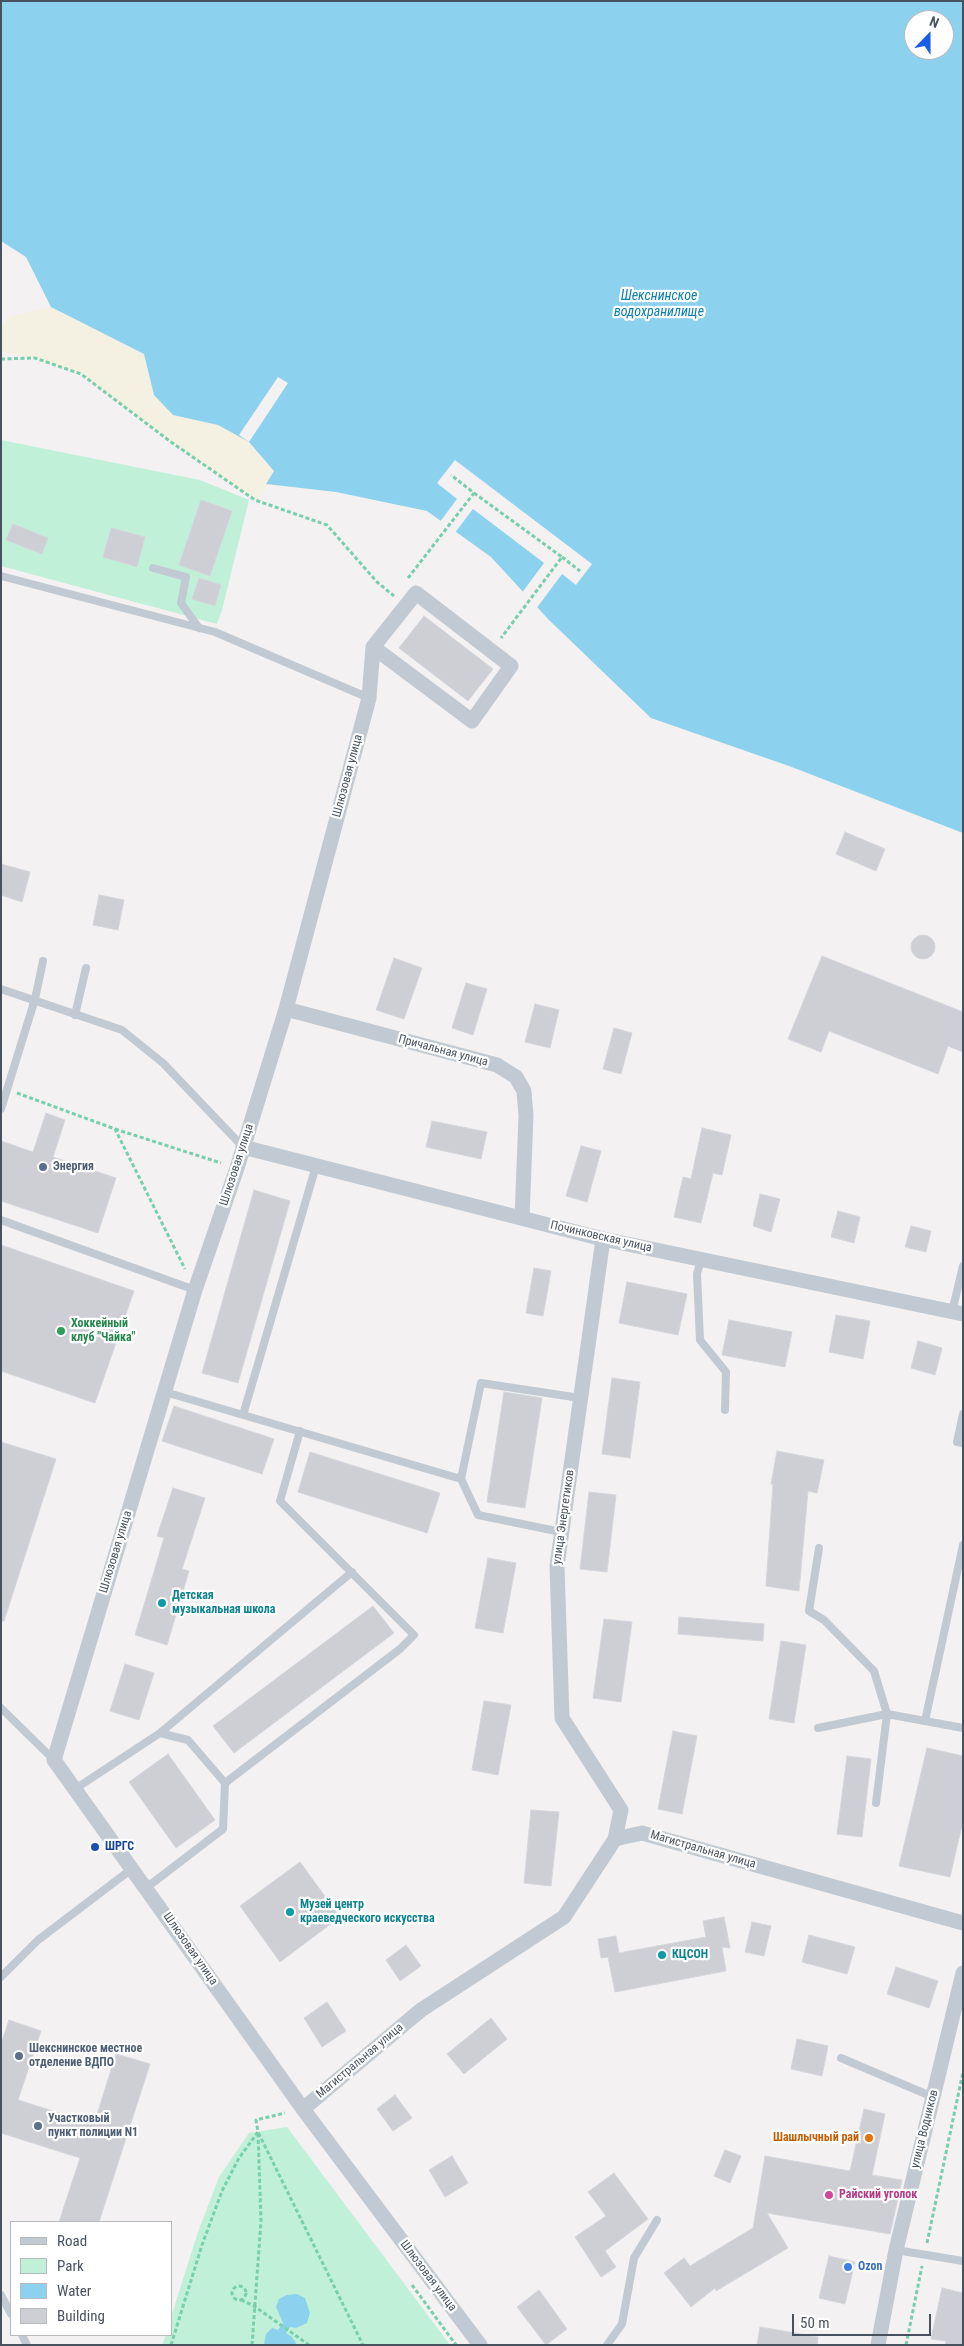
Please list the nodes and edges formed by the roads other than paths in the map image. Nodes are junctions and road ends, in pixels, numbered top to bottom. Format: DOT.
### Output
graph roads {
  1 [pos="152,568"];
  2 [pos="1,576"];
  3 [pos="199,628"];
  4 [pos="374,647"];
  5 [pos="369,698"];
  6 [pos="43,961"];
  7 [pos="86,968"];
  8 [pos="1,989"];
  9 [pos="35,999"];
  10 [pos="286,1009"];
  11 [pos="75,1015"];
  12 [pos="1,1110"];
  13 [pos="243,1147"];
  14 [pos="316,1166"];
  15 [pos="522,1218"];
  16 [pos="1,1220"];
  17 [pos="603,1239"];
  18 [pos="701,1259"];
  19 [pos="963,1266"];
  20 [pos="196,1290"];
  21 [pos="958,1313"];
  22 [pos="165,1392"];
  23 [pos="580,1398"];
  24 [pos="725,1410"];
  25 [pos="963,1414"];
  26 [pos="243,1415"];
  27 [pos="300,1431"];
  28 [pos="963,1443"];
  29 [pos="461,1479"];
  30 [pos="561,1532"];
  31 [pos="963,1545"];
  32 [pos="819,1548"];
  33 [pos="352,1572"];
  34 [pos="1,1708"];
  35 [pos="887,1714"];
  36 [pos="925,1721"];
  37 [pos="818,1728"];
  38 [pos="963,1728"];
  39 [pos="160,1733"];
  40 [pos="54,1760"];
  41 [pos="225,1783"];
  42 [pos="75,1789"];
  43 [pos="876,1803"];
  44 [pos="615,1839"];
  45 [pos="133,1868"];
  46 [pos="146,1888"];
  47 [pos="963,1923"];
  48 [pos="963,1973"];
  49 [pos="1,1977"];
  50 [pos="840,2058"];
  51 [pos="933,2097"];
  52 [pos="303,2109"];
  53 [pos="657,2220"];
  54 [pos="896,2250"];
  55 [pos="963,2261"];
  56 [pos="1,2295"];
  57 [pos="10,2312"];
  58 [pos="480,2345"];
  59 [pos="607,2345"];
  60 [pos="878,2345"];
  1 -- 3 [label="lane"];
  2 -- 3 [label="lane"];
  3 -- 5 [label="lane"];
  4 -- 4 [label="street"];
  4 -- 5 [label="street, Шлюзовая улица"];
  5 -- 10 [label="street, Шлюзовая улица"];
  6 -- 9 [label="lane"];
  7 -- 11 [label="lane"];
  8 -- 9 [label="lane"];
  9 -- 11 [label="lane"];
  9 -- 12 [label="lane"];
  10 -- 13 [label="street, Шлюзовая улица"];
  10 -- 15 [label="street, Причальная улица"];
  11 -- 13 [label="lane"];
  13 -- 14 [label="street, Починковская улица"];
  13 -- 20 [label="street, Шлюзовая улица"];
  14 -- 15 [label="street, Починковская улица"];
  14 -- 26 [label="lane"];
  15 -- 17 [label="street, Починковская улица"];
  16 -- 20 [label="lane"];
  17 -- 18 [label="street, Починковская улица"];
  17 -- 23 [label="street, улица Энергетиков"];
  18 -- 21 [label="street, Починковская улица"];
  18 -- 24 [label="lane"];
  19 -- 21 [label="lane"];
  20 -- 22 [label="street, Шлюзовая улица"];
  22 -- 26 [label="lane"];
  22 -- 40 [label="street, Шлюзовая улица"];
  23 -- 29 [label="lane"];
  23 -- 30 [label="street, улица Энергетиков"];
  25 -- 28 [label="lane"];
  26 -- 27 [label="lane"];
  27 -- 29 [label="lane"];
  27 -- 33 [label="lane"];
  29 -- 30 [label="lane"];
  30 -- 44 [label="street, улица Энергетиков"];
  31 -- 36 [label="lane"];
  32 -- 35 [label="lane"];
  33 -- 39 [label="lane"];
  33 -- 41 [label="lane"];
  34 -- 40 [label="lane"];
  35 -- 36 [label="lane"];
  35 -- 37 [label="lane"];
  35 -- 43 [label="lane"];
  36 -- 38 [label="lane"];
  39 -- 41 [label="lane"];
  39 -- 42 [label="lane"];
  40 -- 42 [label="street, Шлюзовая улица"];
  41 -- 46 [label="lane"];
  42 -- 45 [label="street, Шлюзовая улица"];
  44 -- 47 [label="street, Магистральная улица"];
  44 -- 52 [label="street, Магистральная улица"];
  45 -- 46 [label="street, Шлюзовая улица"];
  45 -- 49 [label="lane"];
  46 -- 52 [label="street, Шлюзовая улица"];
  48 -- 51 [label="street, улица Водников"];
  50 -- 51 [label="lane"];
  51 -- 54 [label="street, улица Водников"];
  52 -- 58 [label="street, Шлюзовая улица"];
  53 -- 59 [label="lane"];
  54 -- 55 [label="lane"];
  54 -- 60 [label="street, улица Водников"];
  56 -- 57 [label="lane"];
}
